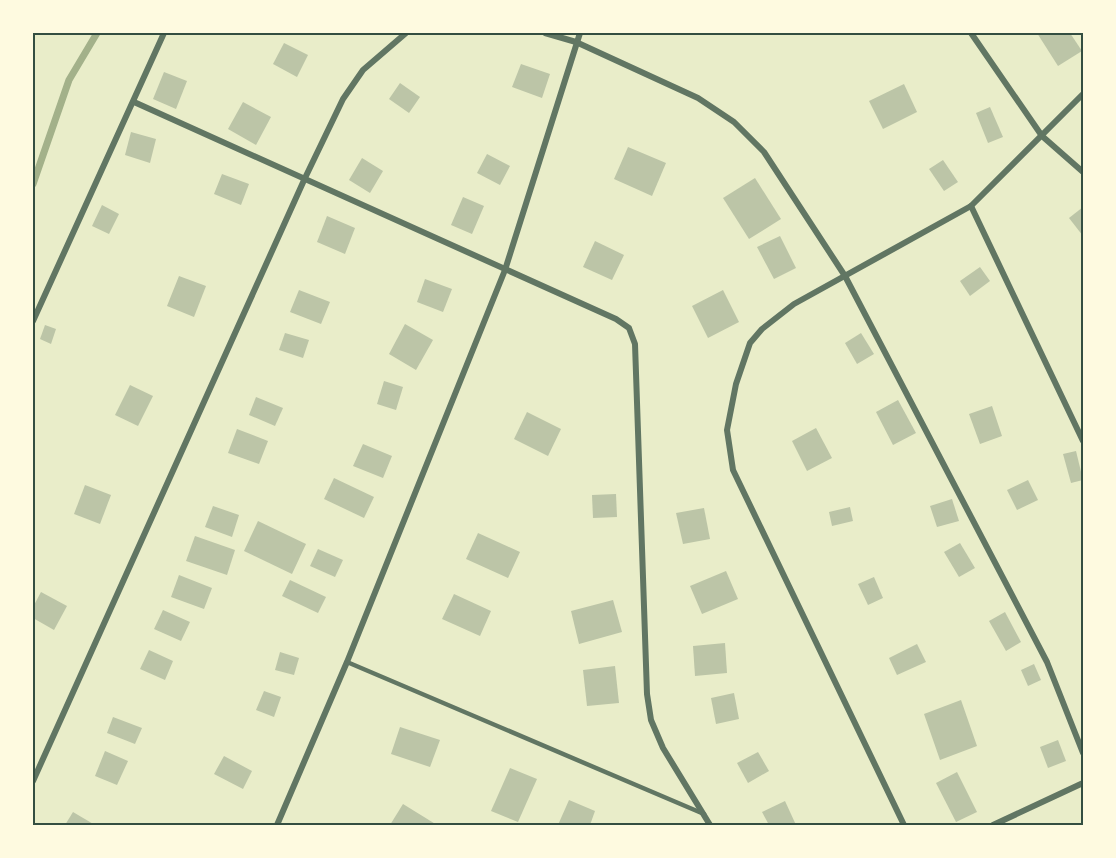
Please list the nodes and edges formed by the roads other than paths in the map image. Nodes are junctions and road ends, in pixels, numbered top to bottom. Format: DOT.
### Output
graph roads {
  1 [pos="164,33"];
  2 [pos="406,33"];
  3 [pos="545,33"];
  4 [pos="580,33"];
  5 [pos="971,33"];
  6 [pos="576,42"];
  7 [pos="1083,94"];
  8 [pos="134,102"];
  9 [pos="1042,136"];
  10 [pos="1083,172"];
  11 [pos="305,178"];
  12 [pos="971,206"];
  13 [pos="505,270"];
  14 [pos="845,276"];
  15 [pos="33,321"];
  16 [pos="1083,441"];
  17 [pos="348,662"];
  18 [pos="1083,753"];
  19 [pos="33,781"];
  20 [pos="1083,783"];
  21 [pos="706,815"];
  22 [pos="277,825"];
  23 [pos="710,825"];
  24 [pos="904,825"];
  25 [pos="993,825"];
  1 -- 8 [label="street"];
  2 -- 11 [label="street"];
  3 -- 6 [label="street"];
  4 -- 6 [label="street"];
  5 -- 9 [label="street"];
  6 -- 13 [label="street"];
  6 -- 14 [label="street"];
  7 -- 9 [label="street"];
  8 -- 11 [label="street"];
  8 -- 15 [label="street"];
  9 -- 10 [label="street"];
  9 -- 12 [label="street"];
  11 -- 13 [label="street"];
  11 -- 19 [label="street"];
  12 -- 14 [label="street"];
  12 -- 16 [label="street"];
  13 -- 17 [label="street"];
  13 -- 21 [label="street"];
  14 -- 18 [label="street"];
  14 -- 24 [label="street"];
  17 -- 21 [label="lane"];
  17 -- 22 [label="street"];
  20 -- 25 [label="street"];
  21 -- 23 [label="street"];
}
